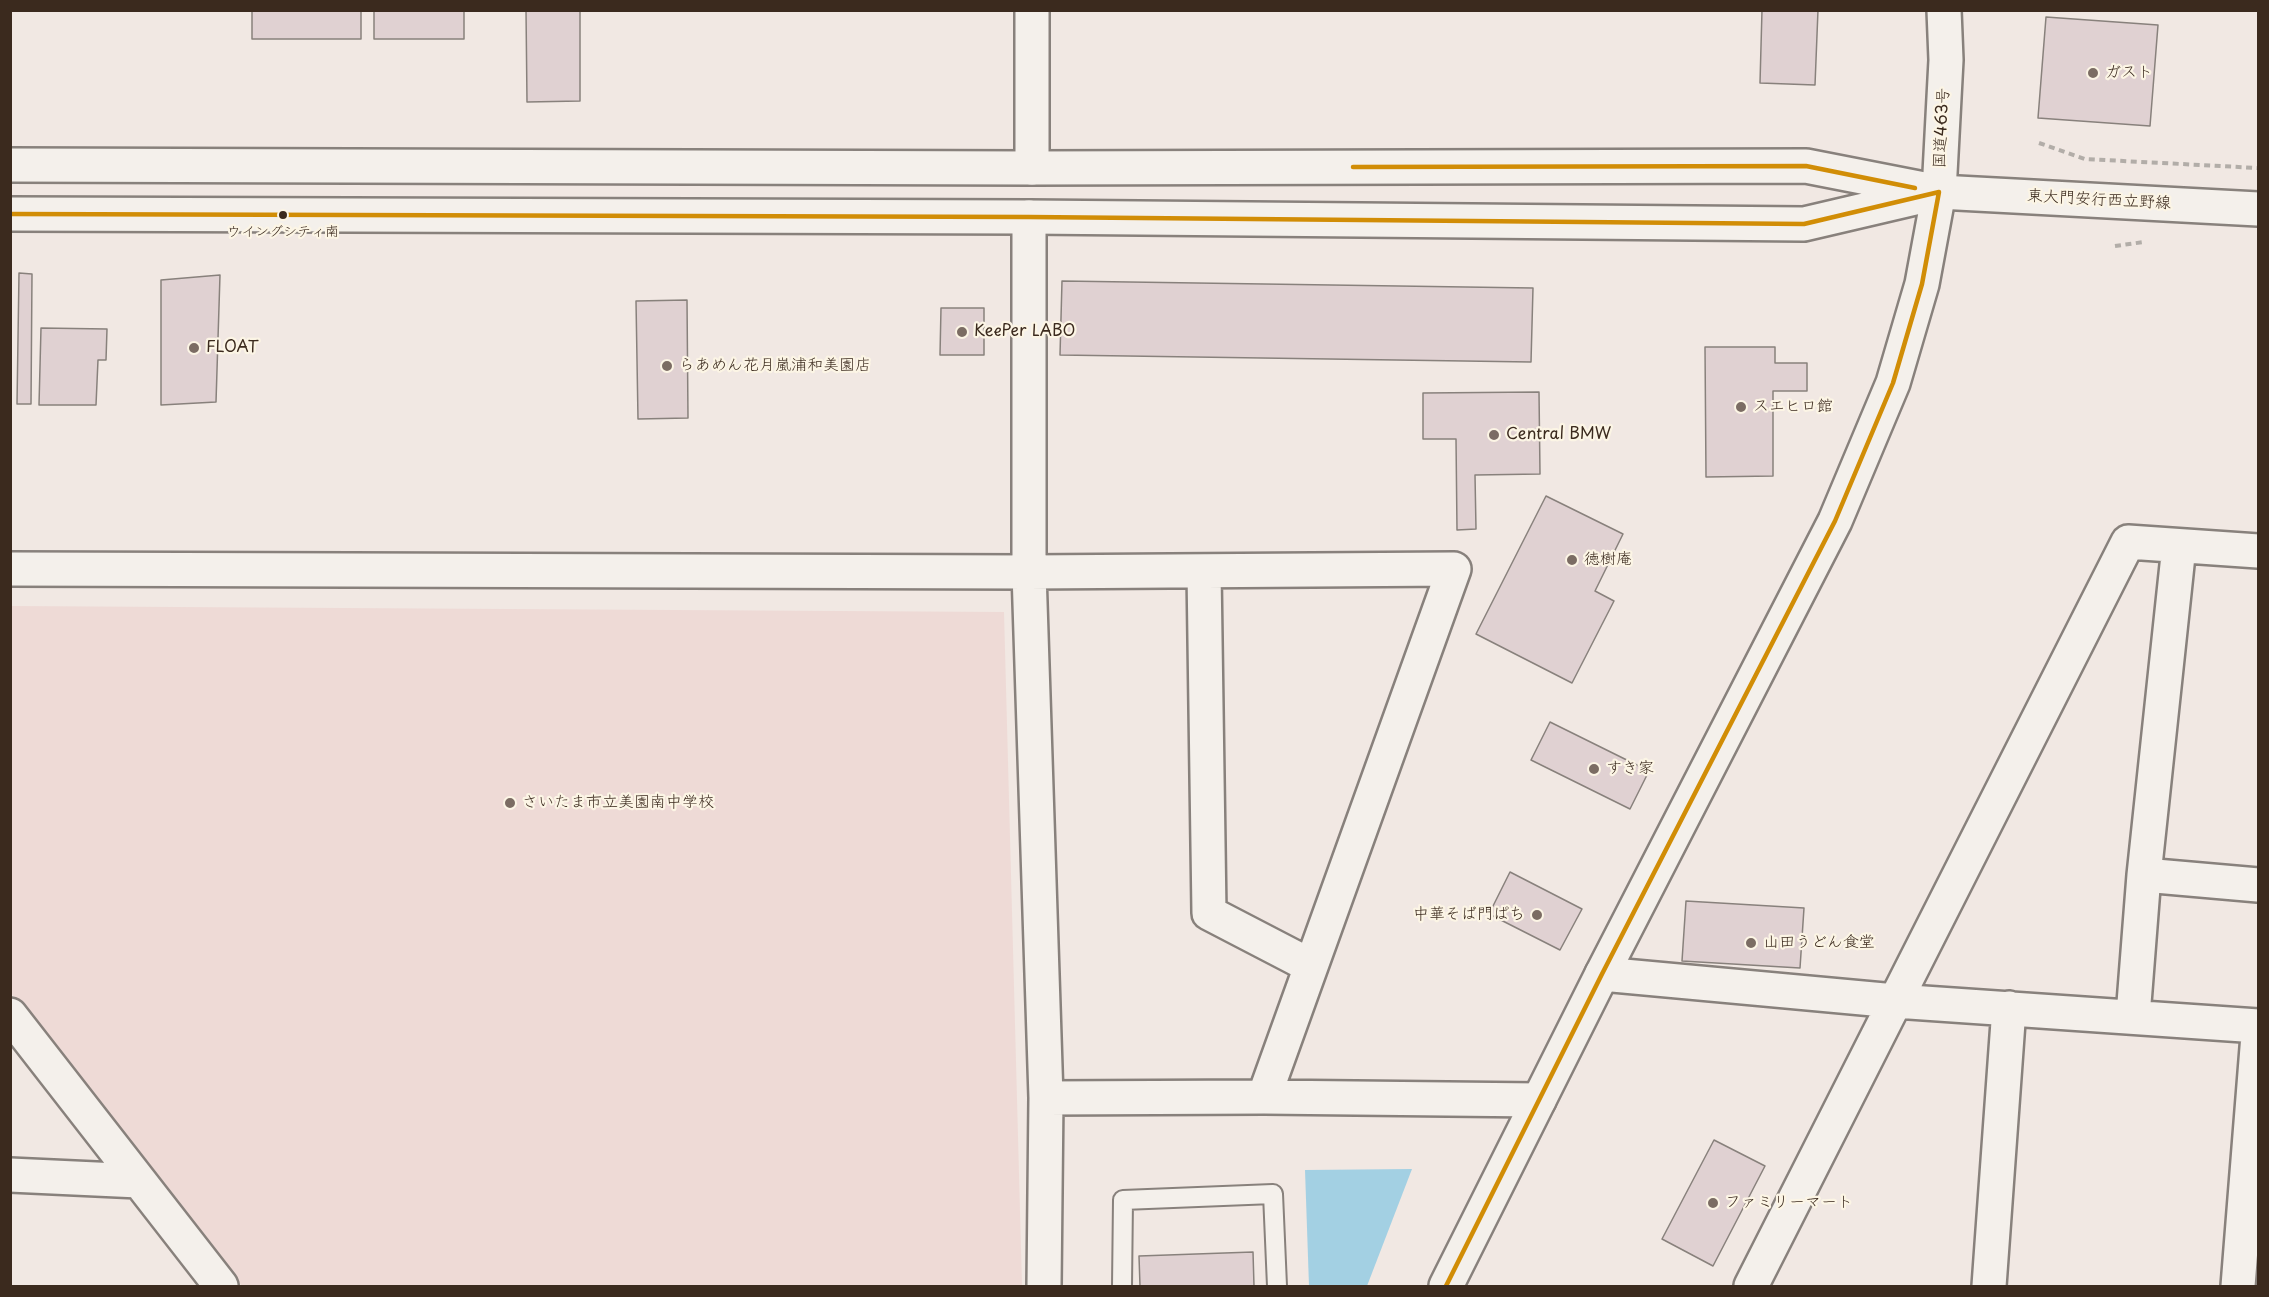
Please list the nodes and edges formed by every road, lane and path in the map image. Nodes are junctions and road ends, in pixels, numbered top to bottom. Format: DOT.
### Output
graph roads {
  1 [pos="1032,10"];
  2 [pos="1944,10"];
  3 [pos="2039,143"];
  4 [pos="10,165"];
  5 [pos="1032,168"];
  6 [pos="2259,168"];
  7 [pos="1939,192"];
  8 [pos="2259,209"];
  9 [pos="10,214"];
  10 [pos="1029,217"];
  11 [pos="2156,242"];
  12 [pos="2115,246"];
  13 [pos="2179,546"];
  14 [pos="2259,551"];
  15 [pos="10,569"];
  16 [pos="1204,571"];
  17 [pos="1029,572"];
  18 [pos="2145,875"];
  19 [pos="2259,885"];
  20 [pos="1311,966"];
  21 [pos="1602,974"];
  22 [pos="1895,1001"];
  23 [pos="2009,1008"];
  24 [pos="10,1015"];
  25 [pos="2133,1016"];
  26 [pos="2259,1026"];
  27 [pos="2259,1035"];
  28 [pos="1264,1097"];
  29 [pos="1046,1098"];
  30 [pos="1539,1100"];
  31 [pos="2253,1158"];
  32 [pos="10,1175"];
  33 [pos="139,1181"];
  34 [pos="221,1287"];
  35 [pos="1044,1287"];
  36 [pos="1122,1287"];
  37 [pos="1277,1287"];
  38 [pos="1446,1287"];
  39 [pos="1751,1287"];
  40 [pos="1989,1287"];
  41 [pos="2238,1287"];
  1 -- 5 [label="main road"];
  2 -- 7 [label="main road, 国道463号"];
  3 -- 6 [label="path"];
  4 -- 5 [label="main road"];
  5 -- 7 [label="main road"];
  7 -- 8 [label="main road, 東大門安行西立野線"];
  7 -- 10 [label="main road"];
  7 -- 21 [label="main road, 国道463号"];
  9 -- 10 [label="main road"];
  10 -- 17 [label="main road"];
  11 -- 12 [label="path"];
  13 -- 14 [label="main road"];
  13 -- 18 [label="main road"];
  13 -- 22 [label="main road"];
  15 -- 17 [label="main road"];
  16 -- 17 [label="main road"];
  16 -- 20 [label="main road"];
  16 -- 20 [label="main road"];
  17 -- 29 [label="main road"];
  18 -- 19 [label="main road"];
  18 -- 25 [label="main road"];
  20 -- 28 [label="main road"];
  21 -- 22 [label="main road"];
  21 -- 30 [label="main road, 国道463号"];
  22 -- 23 [label="main road"];
  22 -- 39 [label="main road"];
  23 -- 25 [label="main road"];
  23 -- 40 [label="main road"];
  24 -- 33 [label="main road"];
  25 -- 26 [label="main road"];
  27 -- 31 [label="main road"];
  28 -- 29 [label="main road"];
  28 -- 30 [label="main road"];
  29 -- 35 [label="main road"];
  30 -- 38 [label="main road, 国道463号"];
  31 -- 41 [label="main road"];
  32 -- 33 [label="main road"];
  33 -- 34 [label="main road"];
  36 -- 37 [label="lane"];
}
